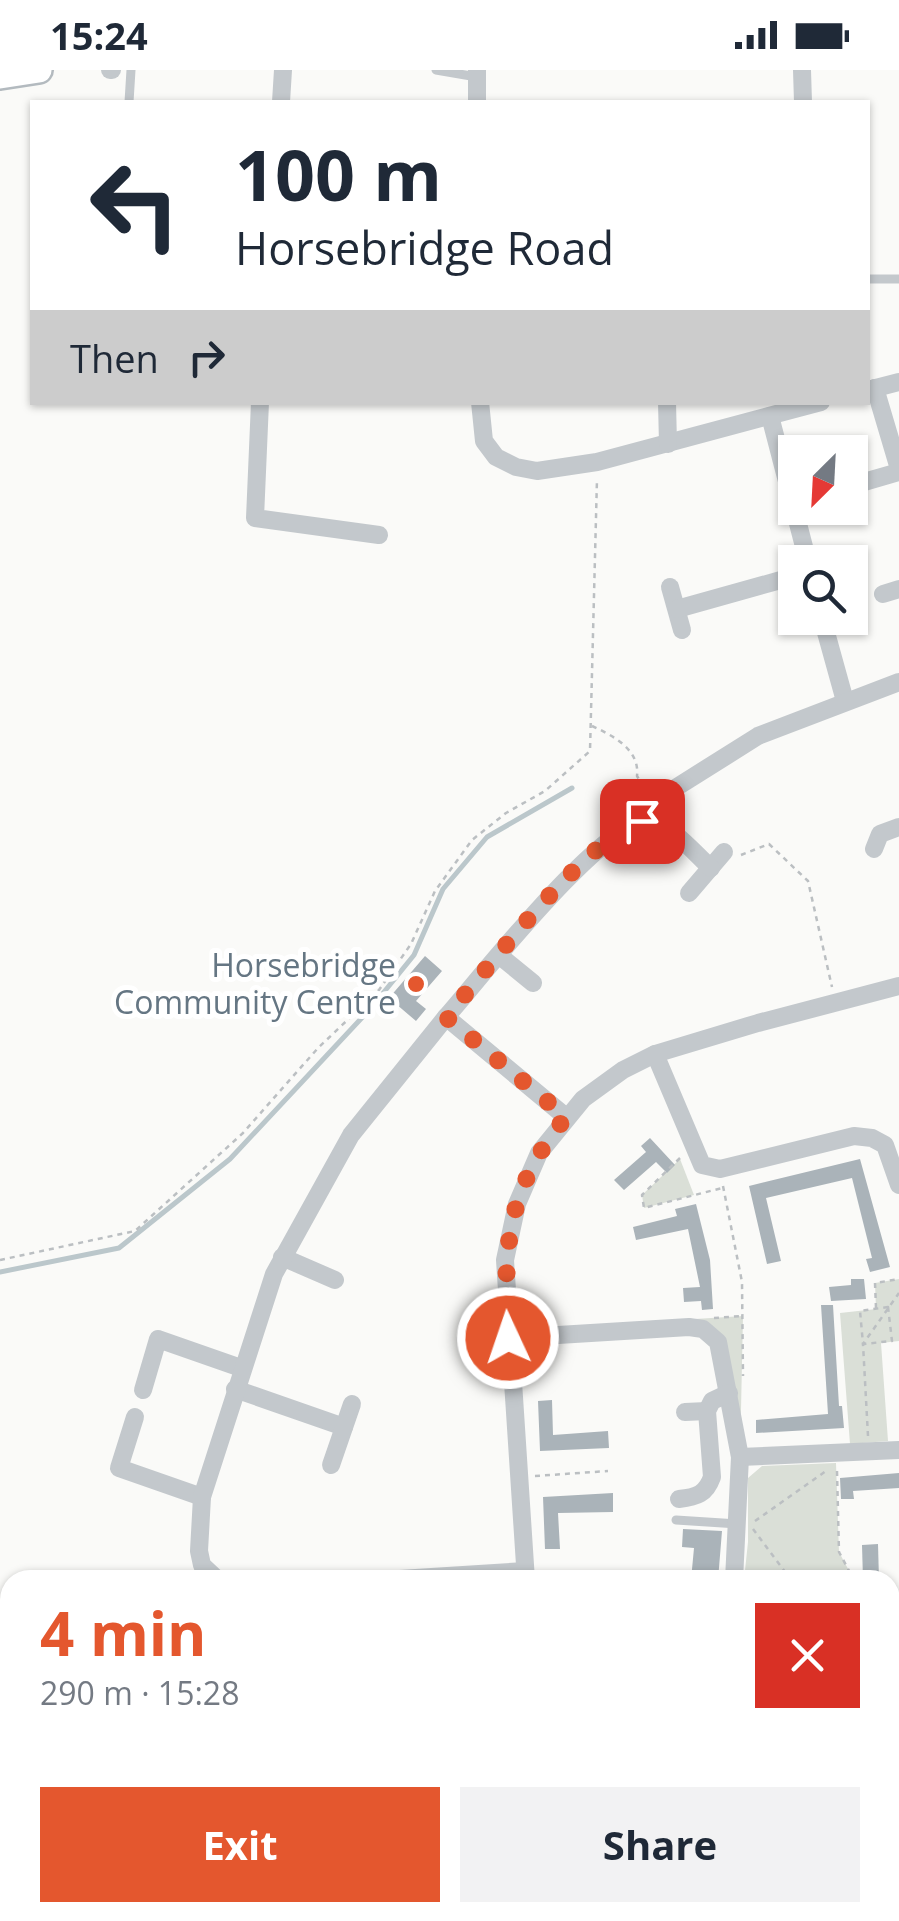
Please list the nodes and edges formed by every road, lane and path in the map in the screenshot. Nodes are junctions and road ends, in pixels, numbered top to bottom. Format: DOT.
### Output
graph roads {
  1 [pos="39,70"];
  2 [pos="131,70"];
  3 [pos="283,70"];
  4 [pos="436,70"];
  5 [pos="802,70"];
  6 [pos="477,74"];
  7 [pos="0,76"];
  8 [pos="129,100"];
  9 [pos="281,100"];
  10 [pos="478,100"];
  11 [pos="803,100"];
  12 [pos="870,279"];
  13 [pos="899,279"];
  14 [pos="899,382"];
  15 [pos="871,389"];
  16 [pos="260,405"];
  17 [pos="480,405"];
  18 [pos="666,405"];
  19 [pos="808,405"];
  20 [pos="770,416"];
  21 [pos="668,444"];
  22 [pos="597,462"];
  23 [pos="899,471"];
  24 [pos="868,481"];
  25 [pos="379,535"];
  26 [pos="804,545"];
  27 [pos="778,581"];
  28 [pos="670,587"];
  29 [pos="676,609"];
  30 [pos="682,630"];
  31 [pos="827,635"];
  32 [pos="899,682"];
  33 [pos="845,701"];
  34 [pos="591,726"];
  35 [pos="668,792"];
  36 [pos="658,808"];
  37 [pos="899,827"];
  38 [pos="873,837"];
  39 [pos="724,852"];
  40 [pos="710,868"];
  41 [pos="688,893"];
  42 [pos="500,956"];
  43 [pos="533,984"];
  44 [pos="899,986"];
  45 [pos="836,1003"];
  46 [pos="446,1017"];
  47 [pos="655,1054"];
  48 [pos="566,1117"];
  49 [pos="693,1147"];
  50 [pos="894,1152"];
  51 [pos="899,1185"];
  52 [pos="282,1258"];
  53 [pos="0,1260"];
  54 [pos="899,1279"];
  55 [pos="335,1280"];
  56 [pos="899,1293"];
  57 [pos="899,1301"];
  58 [pos="893,1302"];
  59 [pos="888,1307"];
  60 [pos="876,1309"];
  61 [pos="508,1338"];
  62 [pos="862,1344"];
  63 [pos="241,1368"];
  64 [pos="234,1389"];
  65 [pos="736,1389"];
  66 [pos="143,1390"];
  67 [pos="352,1404"];
  68 [pos="685,1412"];
  69 [pos="707,1412"];
  70 [pos="135,1417"];
  71 [pos="344,1427"];
  72 [pos="899,1450"];
  73 [pos="869,1452"];
  74 [pos="740,1457"];
  75 [pos="331,1465"];
  76 [pos="608,1471"];
  77 [pos="518,1477"];
  78 [pos="202,1497"];
  79 [pos="679,1499"];
  80 [pos="676,1520"];
  81 [pos="738,1524"];
  82 [pos="207,1570"];
  83 [pos="526,1570"];
  84 [pos="735,1570"];
  85 [pos="783,1570"];
  86 [pos="849,1570"];
  1 -- 7 [label="main road"];
  2 -- 8 [label="lane"];
  3 -- 9 [label="street"];
  4 -- 6 [label="lane"];
  5 -- 11 [label="street"];
  6 -- 10 [label="street"];
  12 -- 13 [label="lane"];
  14 -- 15 [label="street"];
  15 -- 23 [label="street"];
  16 -- 25 [label="street"];
  17 -- 22 [label="street"];
  18 -- 21 [label="street"];
  19 -- 20 [label="street"];
  20 -- 21 [label="street"];
  20 -- 26 [label="street"];
  21 -- 22 [label="street"];
  22 -- 34 [label="path"];
  23 -- 24 [label="street"];
  27 -- 29 [label="street"];
  28 -- 29 [label="street"];
  29 -- 30 [label="street"];
  31 -- 33 [label="street"];
  32 -- 33 [label="street"];
  33 -- 35 [label="street"];
  34 -- 36 [label="path"];
  34 -- 53 [label="path"];
  37 -- 38 [label="street"];
  39 -- 40 [label="street"];
  39 -- 45 [label="path"];
  40 -- 41 [label="street"];
  40 -- 42 [label="street"];
  42 -- 43 [label="street"];
  42 -- 46 [label="street"];
  44 -- 45 [label="street"];
  45 -- 47 [label="street"];
  46 -- 48 [label="street"];
  46 -- 52 [label="street"];
  47 -- 48 [label="street"];
  47 -- 49 [label="street"];
  48 -- 61 [label="street"];
  49 -- 50 [label="street"];
  49 -- 65 [label="path"];
  50 -- 51 [label="street"];
  52 -- 55 [label="street"];
  52 -- 63 [label="street"];
  54 -- 60 [label="path"];
  56 -- 58 [label="path"];
  57 -- 58 [label="path"];
  58 -- 59 [label="path"];
  59 -- 60 [label="path"];
  59 -- 62 [label="path"];
  59 -- 62 [label="path"];
  60 -- 62 [label="path"];
  61 -- 65 [label="street"];
  61 -- 77 [label="street"];
  62 -- 73 [label="path"];
  63 -- 64 [label="street"];
  63 -- 66 [label="street"];
  64 -- 71 [label="street"];
  64 -- 78 [label="street"];
  65 -- 69 [label="street"];
  65 -- 74 [label="street"];
  67 -- 71 [label="street"];
  68 -- 69 [label="street"];
  69 -- 79 [label="street"];
  70 -- 78 [label="street"];
  71 -- 75 [label="street"];
  72 -- 73 [label="street"];
  73 -- 74 [label="street"];
  74 -- 81 [label="street"];
  76 -- 77 [label="path"];
  77 -- 83 [label="street"];
  78 -- 82 [label="street"];
  80 -- 81 [label="lane"];
  81 -- 84 [label="street"];
  85 -- 86 [label="path"];
}
